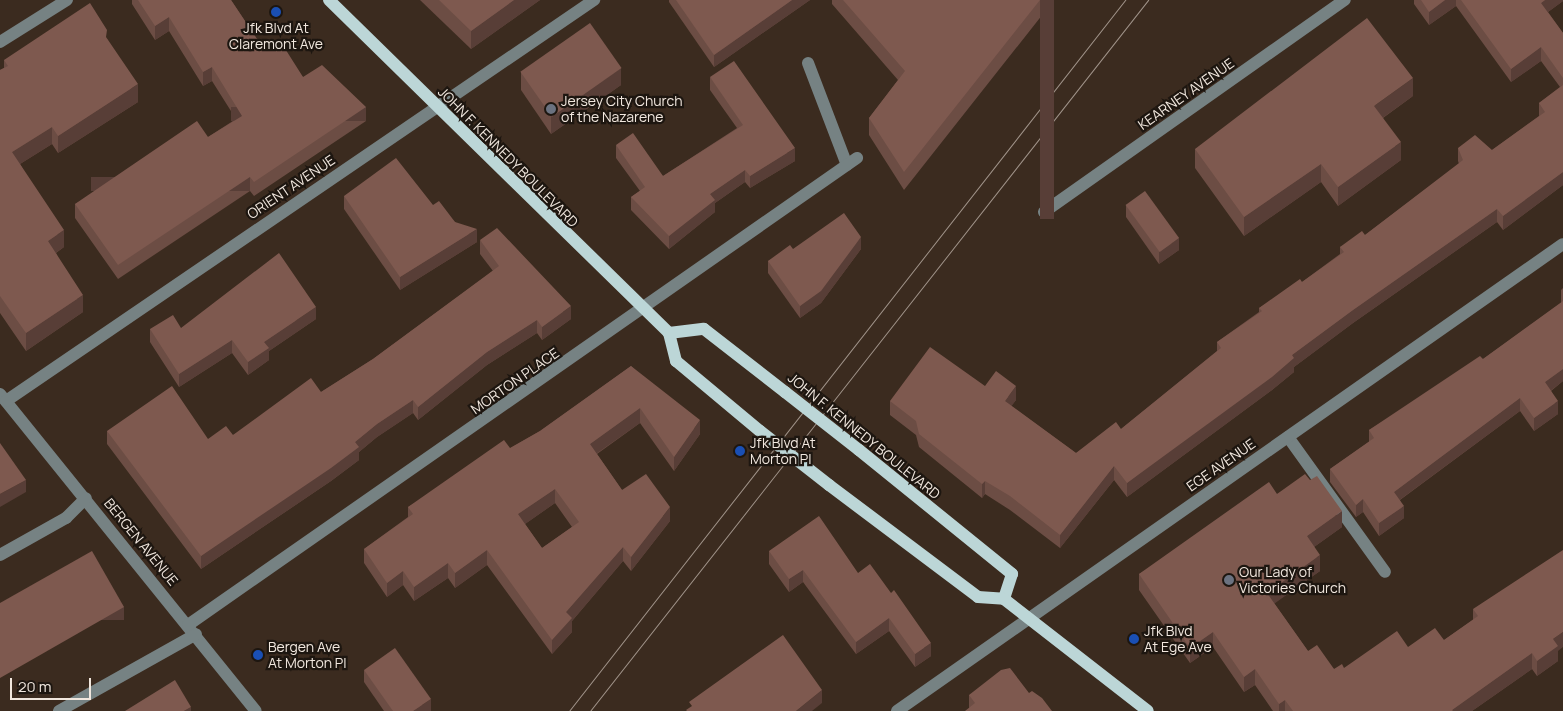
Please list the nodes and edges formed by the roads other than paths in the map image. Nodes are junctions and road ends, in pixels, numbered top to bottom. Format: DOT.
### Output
graph roads {
  1 [pos="67,0"];
  2 [pos="329,0"];
  3 [pos="594,0"];
  4 [pos="1345,0"];
  5 [pos="0,42"];
  6 [pos="808,63"];
  7 [pos="435,107"];
  8 [pos="1044,212"];
  9 [pos="1563,244"];
  10 [pos="643,310"];
  11 [pos="669,333"];
  12 [pos="3,397"];
  13 [pos="1288,438"];
  14 [pos="86,498"];
  15 [pos="0,555"];
  16 [pos="1386,572"];
  17 [pos="1004,599"];
  18 [pos="1029,618"];
  19 [pos="192,630"];
  20 [pos="59,711"];
  21 [pos="256,711"];
  22 [pos="896,711"];
  23 [pos="1148,711"];
  1 -- 5 [label="street"];
  2 -- 7 [label="main road, JOHN F. KENNEDY BOULEVARD"];
  3 -- 7 [label="street, ORIENT AVENUE"];
  4 -- 8 [label="street, KEARNEY AVENUE"];
  6 -- 10 [label="street, MORTON PLACE"];
  7 -- 10 [label="main road, JOHN F. KENNEDY BOULEVARD"];
  7 -- 12 [label="street, ORIENT AVENUE"];
  9 -- 13 [label="street, EGE AVENUE"];
  10 -- 11 [label="main road, JOHN F. KENNEDY BOULEVARD"];
  10 -- 19 [label="street, MORTON PLACE"];
  11 -- 17 [label="main road, bridge"];
  11 -- 17 [label="main road, JOHN F. KENNEDY BOULEVARD, bridge"];
  12 -- 14 [label="street, BERGEN AVENUE"];
  13 -- 16 [label="street"];
  13 -- 18 [label="street, EGE AVENUE"];
  14 -- 15 [label="street"];
  14 -- 19 [label="street, BERGEN AVENUE"];
  17 -- 18 [label="main road"];
  18 -- 22 [label="street, EGE AVENUE"];
  18 -- 23 [label="main road"];
  19 -- 20 [label="street, MORTON PLACE"];
  19 -- 21 [label="street, BERGEN AVENUE"];
}
